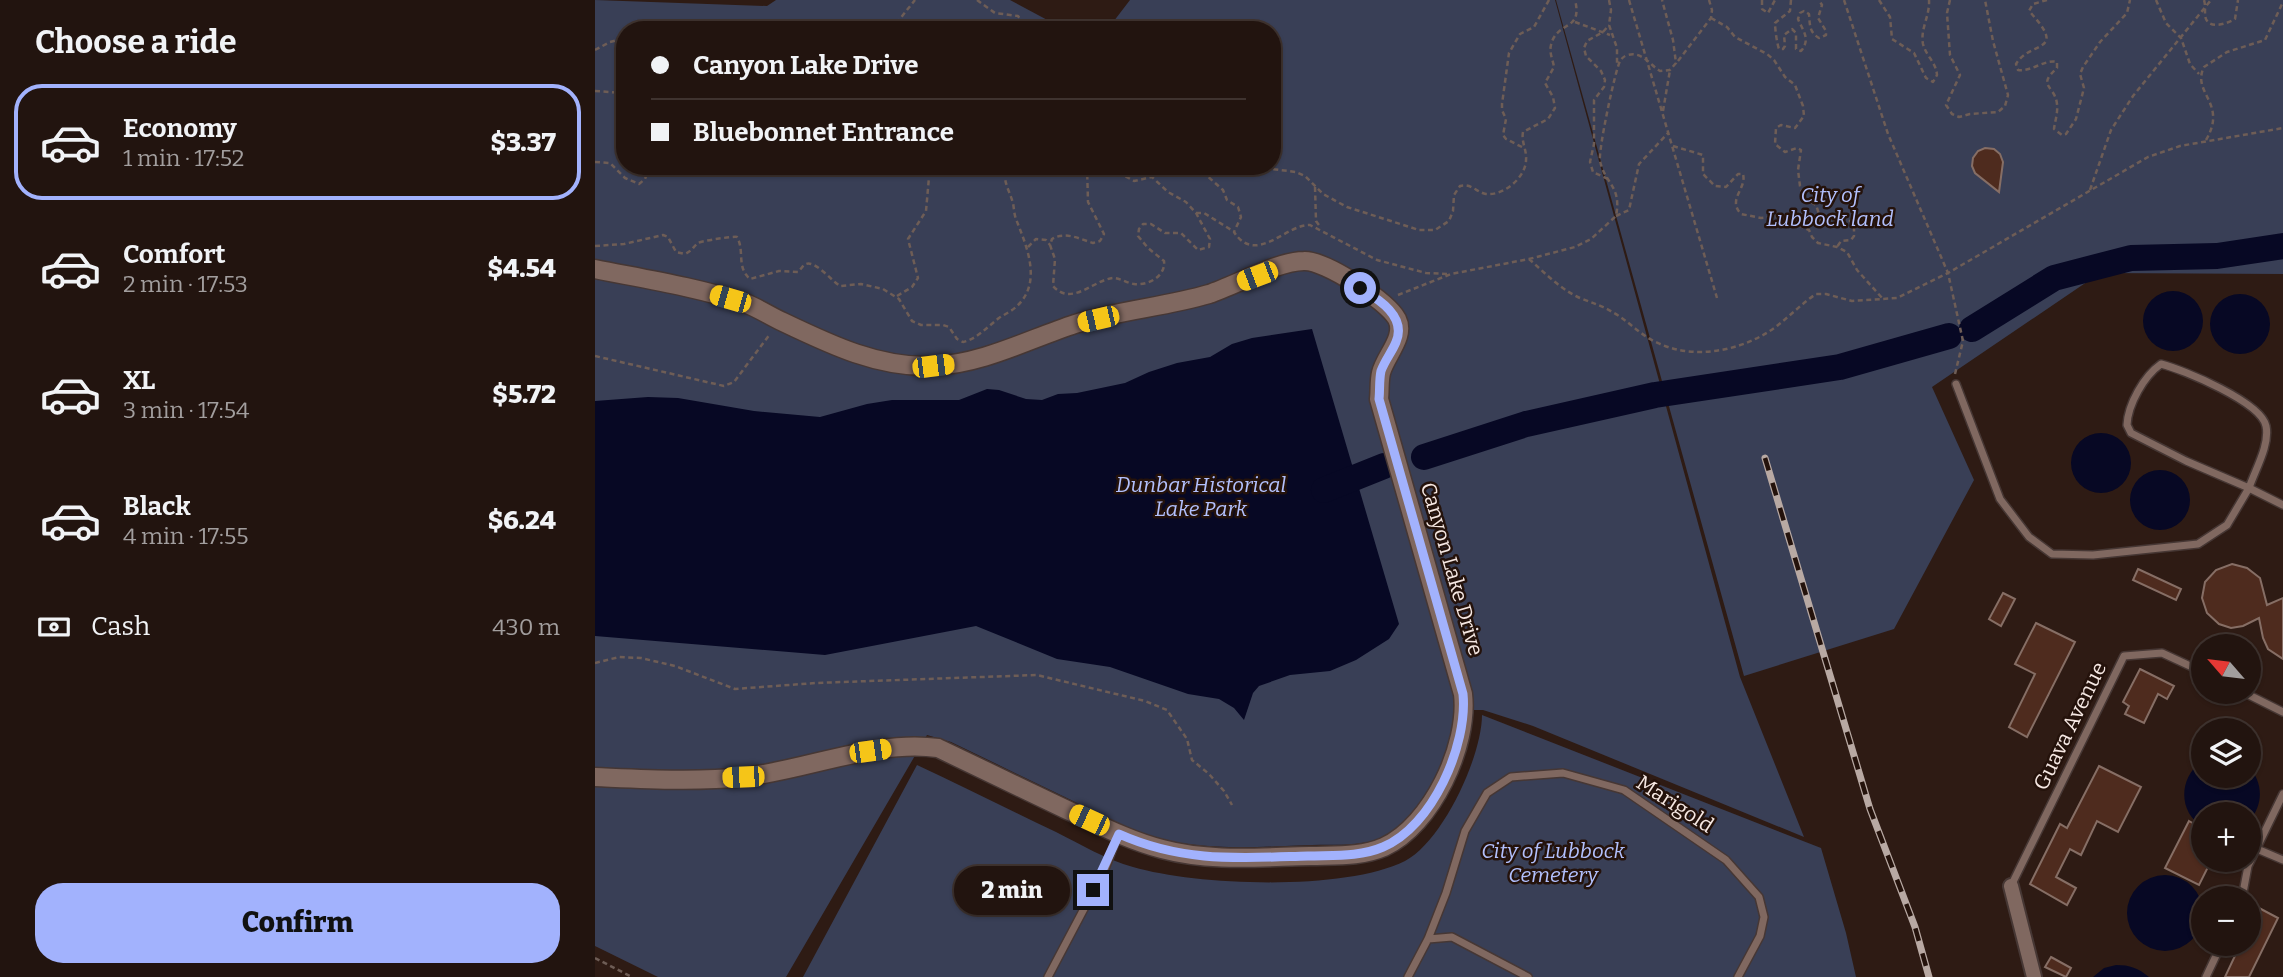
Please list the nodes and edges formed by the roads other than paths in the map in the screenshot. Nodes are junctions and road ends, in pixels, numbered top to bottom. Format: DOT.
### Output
graph roads {
  1 [pos="595,269"];
  2 [pos="1956,384"];
  3 [pos="2249,488"];
  4 [pos="2283,505"];
  5 [pos="2191,667"];
  6 [pos="2261,701"];
  7 [pos="2283,712"];
  8 [pos="595,777"];
  9 [pos="2283,794"];
  10 [pos="1119,834"];
  11 [pos="2261,841"];
  12 [pos="2261,851"];
  13 [pos="2283,860"];
  14 [pos="2011,886"];
  15 [pos="1428,939"];
  16 [pos="2216,956"];
  17 [pos="1048,977"];
  18 [pos="1408,977"];
  19 [pos="1528,977"];
  20 [pos="1738,977"];
  21 [pos="2033,977"];
  22 [pos="2206,977"];
  1 -- 10 [label="street, Canyon Lake Drive"];
  2 -- 3 [label="lane"];
  3 -- 3 [label="lane"];
  3 -- 4 [label="lane"];
  5 -- 14 [label="lane, Guava Avenue"];
  6 -- 7 [label="lane"];
  8 -- 10 [label="street, Canyon Lake Drive"];
  9 -- 11 [label="lane"];
  10 -- 17 [label="lane"];
  12 -- 13 [label="lane"];
  14 -- 21 [label="street"];
  15 -- 18 [label="lane, Marigold"];
  15 -- 19 [label="lane"];
  15 -- 20 [label="lane, Marigold"];
  16 -- 22 [label="lane"];
}
